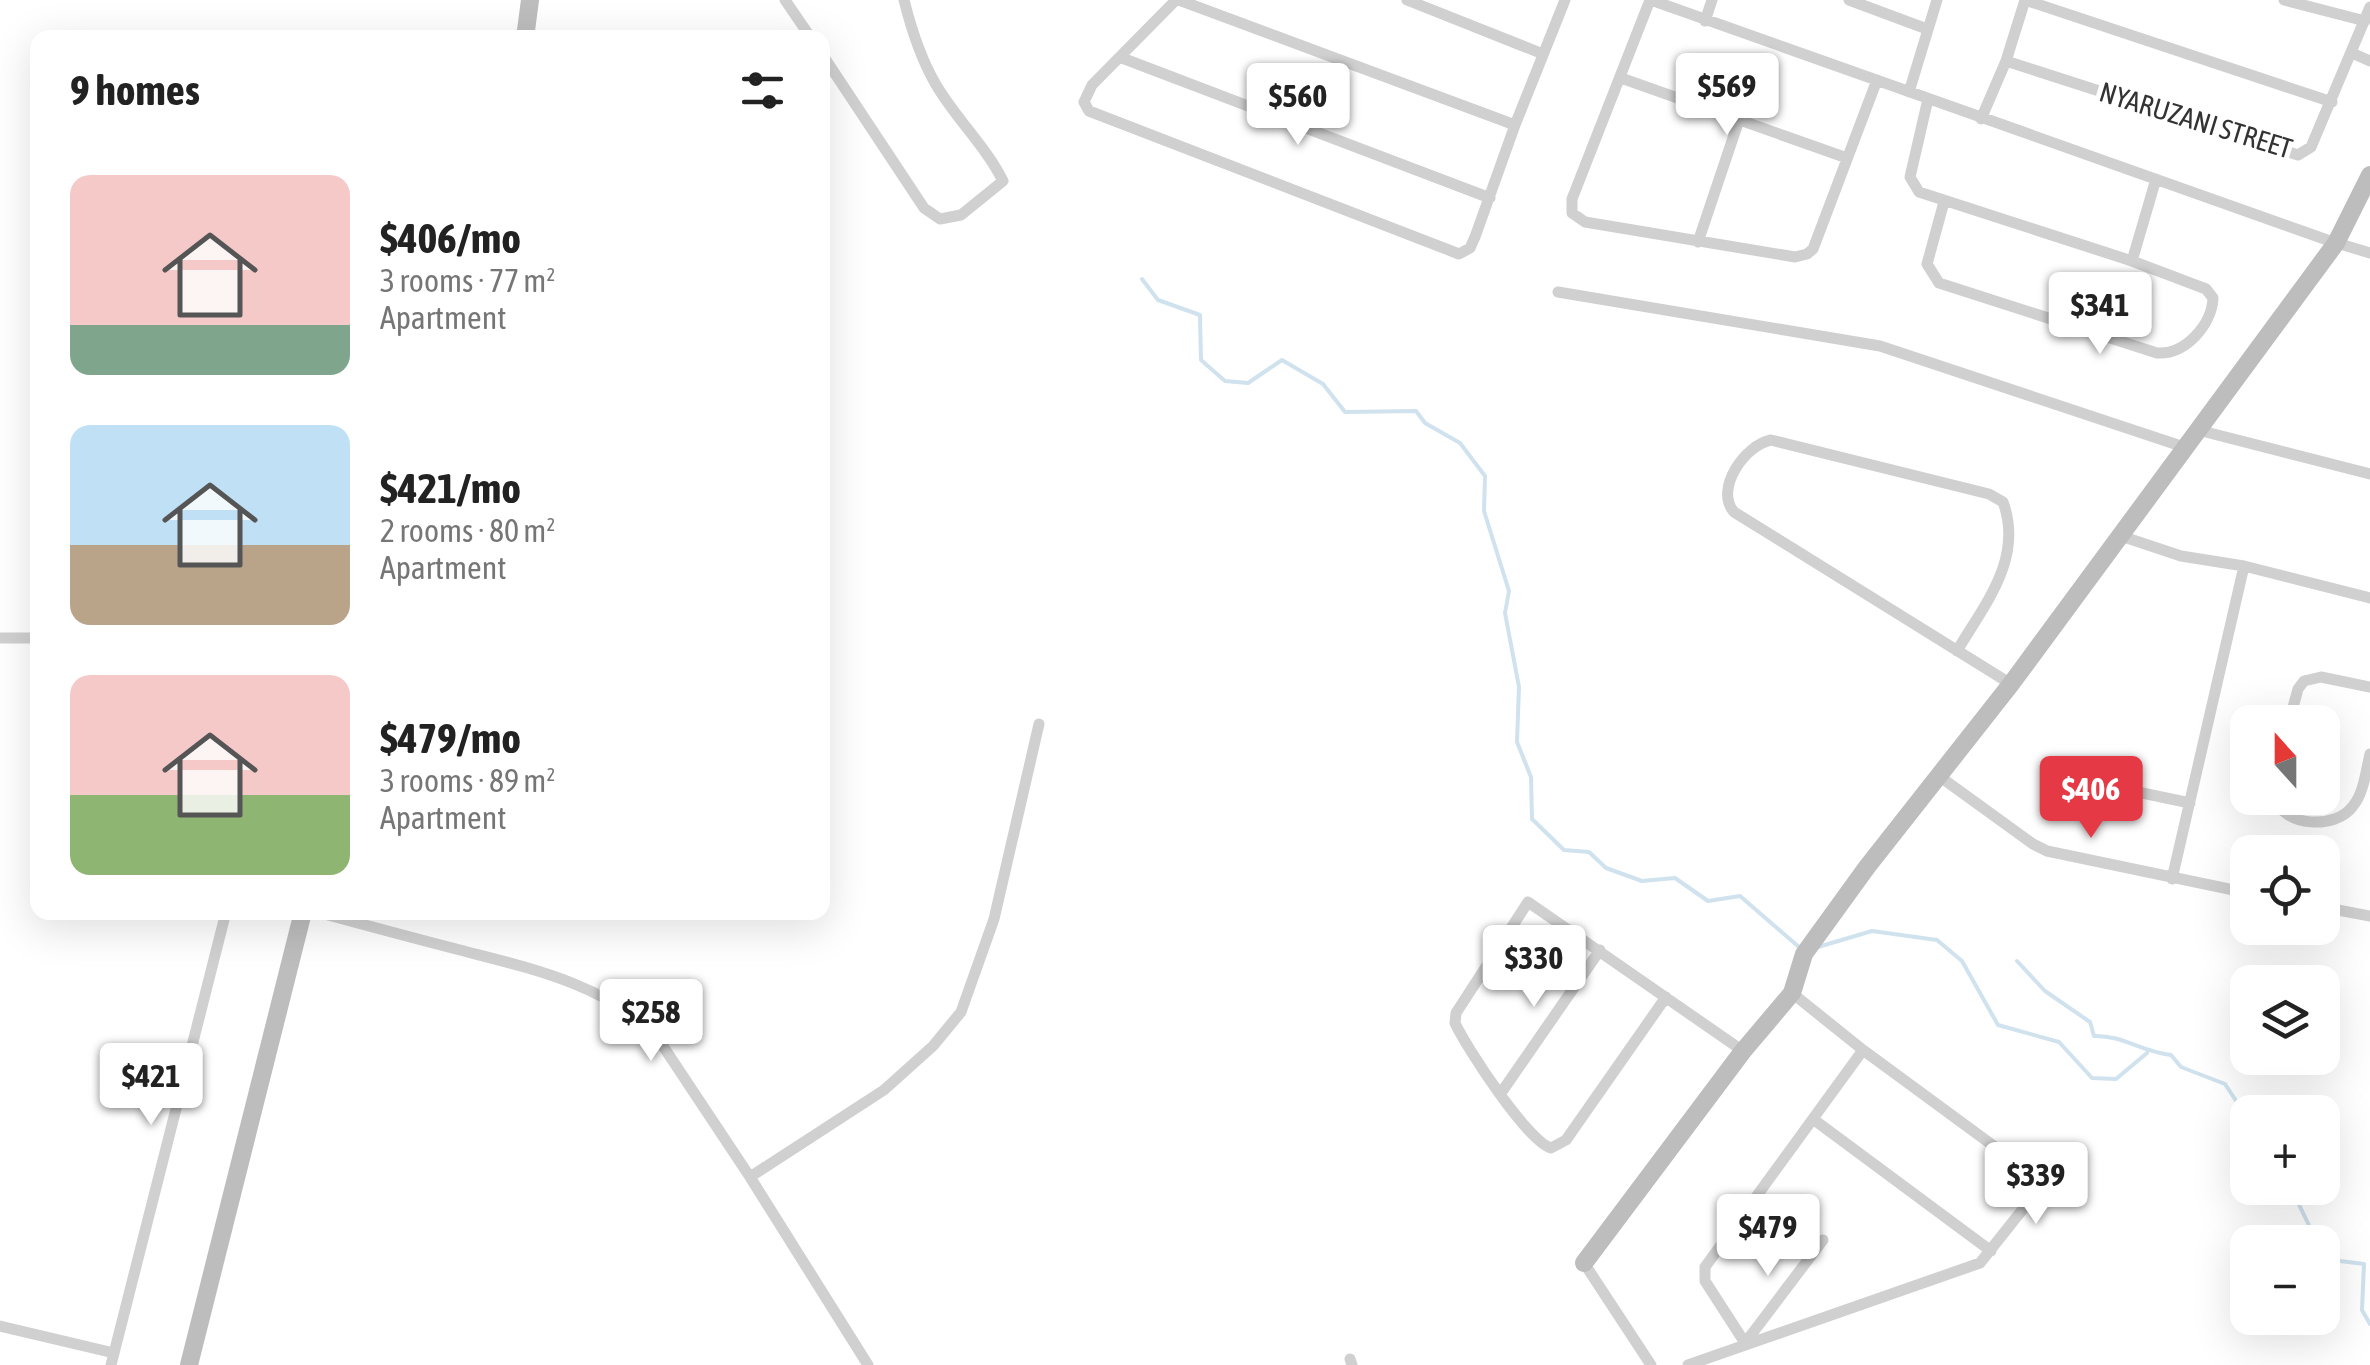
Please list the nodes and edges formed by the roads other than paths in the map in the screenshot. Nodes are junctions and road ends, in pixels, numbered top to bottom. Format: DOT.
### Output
graph roads {
  1 [pos="530,0"];
  2 [pos="904,0"];
  3 [pos="1177,0"];
  4 [pos="1407,0"];
  5 [pos="1565,0"];
  6 [pos="1650,0"];
  7 [pos="1712,0"];
  8 [pos="1849,0"];
  9 [pos="1937,0"];
  10 [pos="2025,0"];
  11 [pos="2284,0"];
  12 [pos="789,1"];
  13 [pos="2370,7"];
  14 [pos="1704,21"];
  15 [pos="2366,21"];
  16 [pos="1927,29"];
  17 [pos="526,30"];
  18 [pos="806,30"];
  19 [pos="2352,53"];
  20 [pos="1544,54"];
  21 [pos="1122,58"];
  22 [pos="2006,61"];
  23 [pos="2370,61"];
  24 [pos="830,66"];
  25 [pos="1621,78"];
  26 [pos="1877,80"];
  27 [pos="1909,92"];
  28 [pos="1928,99"];
  29 [pos="2332,102"];
  30 [pos="1982,119"];
  31 [pos="1739,120"];
  32 [pos="1515,125"];
  33 [pos="1847,158"];
  34 [pos="2370,175"];
  35 [pos="2156,179"];
  36 [pos="1490,198"];
  37 [pos="1944,202"];
  38 [pos="1698,242"];
  39 [pos="2336,243"];
  40 [pos="2370,253"];
  41 [pos="2132,261"];
  42 [pos="1558,292"];
  43 [pos="2198,430"];
  44 [pos="2184,447"];
  45 [pos="2370,474"];
  46 [pos="2118,535"];
  47 [pos="2244,566"];
  48 [pos="2370,598"];
  49 [pos="0,638"];
  50 [pos="30,638"];
  51 [pos="1957,651"];
  52 [pos="2011,684"];
  53 [pos="2370,687"];
  54 [pos="2294,705"];
  55 [pos="1039,724"];
  56 [pos="2370,754"];
  57 [pos="1939,776"];
  58 [pos="2090,782"];
  59 [pos="2190,803"];
  60 [pos="2288,815"];
  61 [pos="2172,879"];
  62 [pos="2230,890"];
  63 [pos="2340,910"];
  64 [pos="2370,916"];
  65 [pos="224,920"];
  66 [pos="301,920"];
  67 [pos="347,920"];
  68 [pos="1600,950"];
  69 [pos="1792,992"];
  70 [pos="1666,997"];
  71 [pos="1863,1050"];
  72 [pos="1743,1051"];
  73 [pos="1501,1094"];
  74 [pos="1814,1119"];
  75 [pos="750,1177"];
  76 [pos="1823,1240"];
  77 [pos="1992,1251"];
  78 [pos="1584,1262"];
  79 [pos="0,1326"];
  80 [pos="1745,1343"];
  81 [pos="112,1359"];
  82 [pos="189,1365"];
  83 [pos="868,1365"];
  84 [pos="1651,1365"];
  85 [pos="1688,1365"];
  1 -- 17 [label="street"];
  2 -- 24 [label="street"];
  3 -- 21 [label="street"];
  3 -- 32 [label="street"];
  4 -- 20 [label="street"];
  5 -- 20 [label="street"];
  6 -- 14 [label="street"];
  6 -- 25 [label="street"];
  7 -- 14 [label="street"];
  8 -- 16 [label="street"];
  9 -- 16 [label="street"];
  10 -- 22 [label="street"];
  10 -- 29 [label="street"];
  11 -- 15 [label="street"];
  12 -- 18 [label="street"];
  13 -- 15 [label="street, NYARUZANI STREET"];
  14 -- 26 [label="street"];
  15 -- 19 [label="street, NYARUZANI STREET"];
  16 -- 27 [label="street"];
  19 -- 23 [label="street"];
  19 -- 29 [label="street, NYARUZANI STREET"];
  20 -- 32 [label="street"];
  21 -- 36 [label="street"];
  21 -- 36 [label="street"];
  22 -- 29 [label="street, NYARUZANI STREET"];
  22 -- 30 [label="street"];
  25 -- 31 [label="street"];
  25 -- 38 [label="street"];
  26 -- 27 [label="street"];
  26 -- 33 [label="street"];
  27 -- 28 [label="street"];
  28 -- 30 [label="street"];
  28 -- 37 [label="street"];
  30 -- 35 [label="street"];
  31 -- 33 [label="street"];
  31 -- 38 [label="street"];
  32 -- 36 [label="street"];
  33 -- 38 [label="street"];
  34 -- 39 [label="street"];
  35 -- 39 [label="street"];
  35 -- 41 [label="street"];
  37 -- 41 [label="street"];
  37 -- 41 [label="street"];
  39 -- 40 [label="street"];
  39 -- 43 [label="street"];
  42 -- 44 [label="street"];
  43 -- 44 [label="street"];
  43 -- 45 [label="street"];
  44 -- 46 [label="street"];
  46 -- 47 [label="street"];
  46 -- 52 [label="street"];
  47 -- 48 [label="street"];
  47 -- 59 [label="street"];
  49 -- 50 [label="street"];
  51 -- 51 [label="street"];
  51 -- 52 [label="street"];
  52 -- 57 [label="street"];
  53 -- 54 [label="street"];
  55 -- 75 [label="street"];
  56 -- 60 [label="street"];
  57 -- 61 [label="street"];
  57 -- 69 [label="street"];
  58 -- 59 [label="street"];
  59 -- 61 [label="street"];
  61 -- 62 [label="street"];
  63 -- 64 [label="street"];
  65 -- 81 [label="street"];
  66 -- 82 [label="street"];
  67 -- 75 [label="street"];
  68 -- 70 [label="street"];
  68 -- 73 [label="street"];
  68 -- 73 [label="street"];
  69 -- 71 [label="street"];
  69 -- 72 [label="street"];
  70 -- 72 [label="street"];
  70 -- 73 [label="street"];
  71 -- 74 [label="street"];
  71 -- 77 [label="street"];
  72 -- 78 [label="street"];
  74 -- 77 [label="street"];
  74 -- 80 [label="street"];
  75 -- 83 [label="street"];
  76 -- 80 [label="street"];
  77 -- 80 [label="street"];
  78 -- 84 [label="street"];
  79 -- 81 [label="street"];
  80 -- 85 [label="street"];
}
